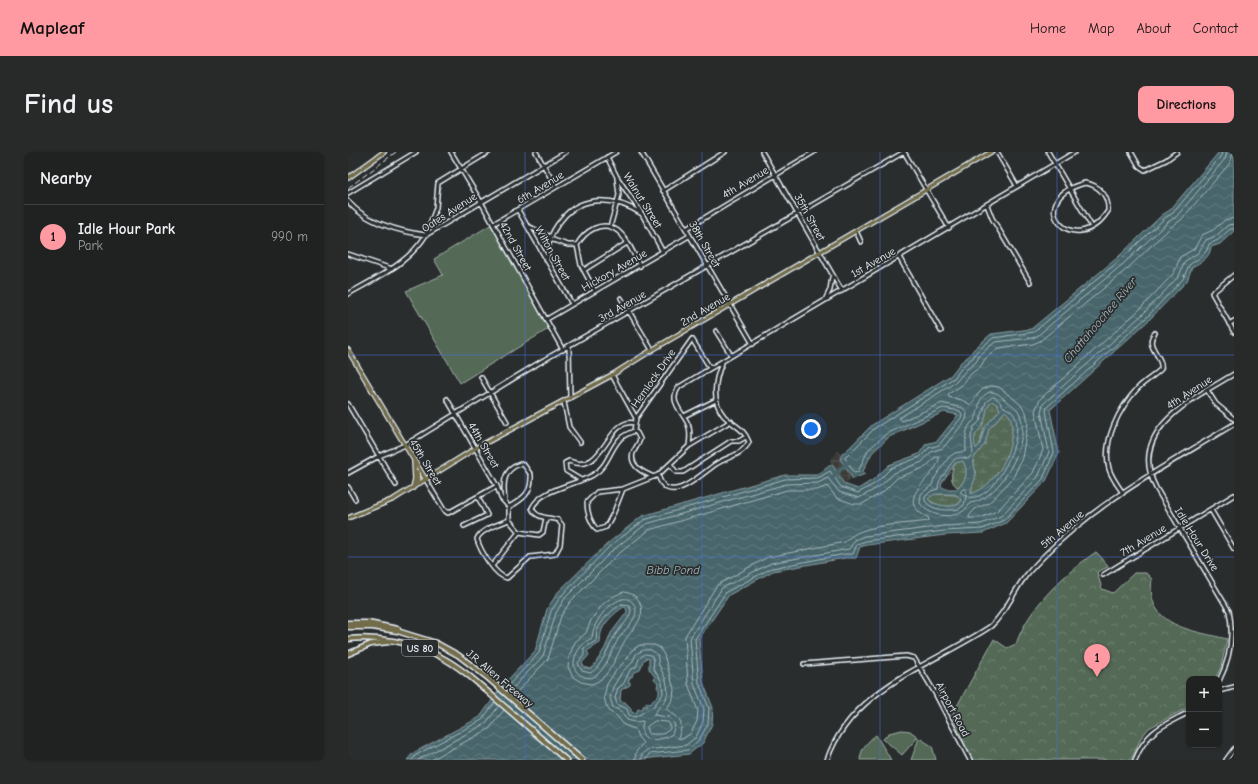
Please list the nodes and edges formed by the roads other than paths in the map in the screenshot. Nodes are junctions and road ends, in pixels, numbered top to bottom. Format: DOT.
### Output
graph roads {
  1 [pos="416,152"];
  2 [pos="451,152"];
  3 [pos="489,152"];
  4 [pos="536,152"];
  5 [pos="566,152"];
  6 [pos="616,152"];
  7 [pos="641,152"];
  8 [pos="725,152"];
  9 [pos="762,152"];
  10 [pos="814,152"];
  11 [pos="904,152"];
  12 [pos="991,152"];
  13 [pos="997,152"];
  14 [pos="1048,152"];
  15 [pos="1075,152"];
  16 [pos="1131,152"];
  17 [pos="1177,152"];
  18 [pos="381,153"];
  19 [pos="607,157"];
  20 [pos="1055,164"];
  21 [pos="543,165"];
  22 [pos="460,169"];
  23 [pos="776,174"];
  24 [pos="617,177"];
  25 [pos="348,178"];
  26 [pos="1017,186"];
  27 [pos="556,187"];
  28 [pos="1070,189"];
  29 [pos="663,191"];
  30 [pos="927,191"];
  31 [pos="348,193"];
  32 [pos="348,201"];
  33 [pos="481,202"];
  34 [pos="618,202"];
  35 [pos="987,205"];
  36 [pos="518,210"];
  37 [pos="642,214"];
  38 [pos="798,214"];
  39 [pos="493,224"];
  40 [pos="528,226"];
  41 [pos="610,227"];
  42 [pos="1092,227"];
  43 [pos="949,228"];
  44 [pos="686,229"];
  45 [pos="856,231"];
  46 [pos="426,235"];
  47 [pos="689,236"];
  48 [pos="550,239"];
  49 [pos="861,242"];
  50 [pos="627,243"];
  51 [pos="577,245"];
  52 [pos="663,252"];
  53 [pos="820,253"];
  54 [pos="348,254"];
  55 [pos="899,257"];
  56 [pos="547,261"];
  57 [pos="640,266"];
  58 [pos="707,267"];
  59 [pos="392,269"];
  60 [pos="584,270"];
  61 [pos="1234,275"];
  62 [pos="832,277"];
  63 [pos="1030,282"];
  64 [pos="595,291"];
  65 [pos="842,291"];
  66 [pos="348,294"];
  67 [pos="621,298"];
  68 [pos="825,301"];
  69 [pos="572,304"];
  70 [pos="730,305"];
  71 [pos="629,312"];
  72 [pos="547,319"];
  73 [pos="1234,321"];
  74 [pos="1229,324"];
  75 [pos="716,331"];
  76 [pos="941,331"];
  77 [pos="1234,332"];
  78 [pos="1155,333"];
  79 [pos="753,344"];
  80 [pos="569,347"];
  81 [pos="348,350"];
  82 [pos="563,350"];
  83 [pos="652,350"];
  84 [pos="731,355"];
  85 [pos="722,362"];
  86 [pos="710,368"];
  87 [pos="1234,374"];
  88 [pos="612,375"];
  89 [pos="482,377"];
  90 [pos="1207,390"];
  91 [pos="491,393"];
  92 [pos="570,398"];
  93 [pos="447,399"];
  94 [pos="716,400"];
  95 [pos="564,402"];
  96 [pos="348,404"];
  97 [pos="455,414"];
  98 [pos="684,416"];
  99 [pos="636,418"];
  100 [pos="1234,419"];
  101 [pos="731,421"];
  102 [pos="507,422"];
  103 [pos="635,423"];
  104 [pos="1234,424"];
  105 [pos="634,431"];
  106 [pos="746,437"];
  107 [pos="580,442"];
  108 [pos="405,445"];
  109 [pos="689,446"];
  110 [pos="476,448"];
  111 [pos="379,456"];
  112 [pos="414,460"];
  113 [pos="670,464"];
  114 [pos="414,465"];
  115 [pos="348,473"];
  116 [pos="1151,475"];
  117 [pos="656,476"];
  118 [pos="426,480"];
  119 [pos="580,480"];
  120 [pos="418,484"];
  121 [pos="396,485"];
  122 [pos="497,486"];
  123 [pos="348,487"];
  124 [pos="413,488"];
  125 [pos="623,489"];
  126 [pos="1123,493"];
  127 [pos="1234,495"];
  128 [pos="478,497"];
  129 [pos="355,499"];
  130 [pos="505,501"];
  131 [pos="509,507"];
  132 [pos="1211,510"];
  133 [pos="348,518"];
  134 [pos="546,518"];
  135 [pos="509,520"];
  136 [pos="464,526"];
  137 [pos="1180,528"];
  138 [pos="519,532"];
  139 [pos="1234,549"];
  140 [pos="492,566"];
  141 [pos="1102,575"];
  142 [pos="348,623"];
  143 [pos="1233,626"];
  144 [pos="348,627"];
  145 [pos="348,639"];
  146 [pos="403,644"];
  147 [pos="436,644"];
  148 [pos="348,654"];
  149 [pos="804,664"];
  150 [pos="921,667"];
  151 [pos="1221,676"];
  152 [pos="1234,687"];
  153 [pos="1222,690"];
  154 [pos="1186,714"];
  155 [pos="1234,749"];
  156 [pos="566,760"];
  157 [pos="582,760"];
  158 [pos="828,760"];
  159 [pos="970,760"];
  160 [pos="1135,760"];
  161 [pos="1226,760"];
  1 -- 31 [label="street"];
  2 -- 22 [label="street, 42nd Street"];
  3 -- 22 [label="street"];
  4 -- 21 [label="street"];
  5 -- 21 [label="street, Oates Avenue"];
  6 -- 19 [label="street, 6th Avenue"];
  7 -- 29 [label="street, 38th Street"];
  8 -- 29 [label="street"];
  9 -- 23 [label="street, 35th Street"];
  10 -- 23 [label="street, 4th Avenue"];
  11 -- 30 [label="street"];
  11 -- 38 [label="street, 3rd Avenue"];
  12 -- 30 [label="main road, 2nd Avenue"];
  13 -- 26 [label="street"];
  14 -- 20 [label="street"];
  15 -- 20 [label="street, 1st Avenue"];
  16 -- 17 [label="street"];
  18 -- 25 [label="main road"];
  19 -- 24 [label="street, Walnut Street"];
  19 -- 27 [label="street, 6th Avenue"];
  20 -- 26 [label="street, 1st Avenue"];
  20 -- 28 [label="street"];
  21 -- 27 [label="street"];
  21 -- 33 [label="street, Oates Avenue"];
  22 -- 33 [label="street, 42nd Street"];
  22 -- 46 [label="street"];
  23 -- 38 [label="street, 35th Street"];
  23 -- 44 [label="street, 4th Avenue"];
  24 -- 34 [label="street"];
  24 -- 37 [label="street, Walnut Street"];
  26 -- 35 [label="street, 1st Avenue"];
  27 -- 36 [label="street, 6th Avenue"];
  28 -- 42 [label="street"];
  28 -- 42 [label="street"];
  28 -- 42 [label="street"];
  29 -- 44 [label="street, 38th Street"];
  30 -- 43 [label="street"];
  30 -- 45 [label="main road, 2nd Avenue"];
  32 -- 46 [label="street"];
  33 -- 39 [label="street, 42nd Street"];
  33 -- 46 [label="street, Oates Avenue"];
  34 -- 37 [label="street"];
  34 -- 41 [label="street"];
  34 -- 48 [label="street"];
  35 -- 43 [label="street, 1st Avenue"];
  35 -- 63 [label="street"];
  36 -- 39 [label="street, 6th Avenue"];
  36 -- 40 [label="street, Wilton Street"];
  37 -- 52 [label="street, Walnut Street"];
  38 -- 53 [label="street, 35th Street"];
  38 -- 58 [label="street, 3rd Avenue"];
  39 -- 72 [label="street, 42nd Street"];
  40 -- 48 [label="street"];
  40 -- 56 [label="street, Wilton Street"];
  41 -- 50 [label="street"];
  41 -- 51 [label="street"];
  43 -- 55 [label="street, 1st Avenue"];
  44 -- 47 [label="street, 38th Street"];
  45 -- 49 [label="street"];
  45 -- 53 [label="main road, 2nd Avenue"];
  46 -- 59 [label="street, Oates Avenue"];
  47 -- 52 [label="street, Hickory Avenue"];
  47 -- 58 [label="street, 38th Street"];
  48 -- 51 [label="street"];
  48 -- 56 [label="street"];
  50 -- 57 [label="street"];
  50 -- 60 [label="street"];
  51 -- 60 [label="street"];
  52 -- 57 [label="street, Hickory Avenue"];
  53 -- 62 [label="street, 35th Street"];
  53 -- 70 [label="main road, 2nd Avenue"];
  54 -- 59 [label="street"];
  55 -- 65 [label="street, 1st Avenue"];
  55 -- 76 [label="street"];
  56 -- 69 [label="street, Wilton Street"];
  57 -- 64 [label="street, Hickory Avenue"];
  58 -- 70 [label="street, 38th Street"];
  58 -- 71 [label="street, 3rd Avenue"];
  59 -- 66 [label="street, Oates Avenue"];
  60 -- 64 [label="street"];
  61 -- 74 [label="street"];
  62 -- 65 [label="street, 35th Street"];
  62 -- 68 [label="street"];
  64 -- 69 [label="street, Hickory Avenue"];
  65 -- 68 [label="street, 1st Avenue"];
  67 -- 71 [label="street"];
  68 -- 79 [label="street, 1st Avenue"];
  69 -- 72 [label="street, Hickory Avenue"];
  70 -- 79 [label="street, 38th Street"];
  70 -- 83 [label="main road, 2nd Avenue"];
  71 -- 80 [label="street, 3rd Avenue"];
  71 -- 83 [label="street"];
  72 -- 82 [label="street, 42nd Street"];
  73 -- 74 [label="street"];
  74 -- 77 [label="street"];
  75 -- 84 [label="street"];
  78 -- 126 [label="street"];
  79 -- 84 [label="street, 1st Avenue"];
  80 -- 82 [label="street, 3rd Avenue"];
  80 -- 92 [label="street"];
  81 -- 108 [label="main road, 45th Street"];
  82 -- 91 [label="street, 3rd Avenue"];
  83 -- 88 [label="main road, 2nd Avenue"];
  84 -- 85 [label="street, 1st Avenue"];
  85 -- 86 [label="street, 1st Avenue"];
  85 -- 94 [label="street"];
  86 -- 98 [label="street, 1st Avenue"];
  86 -- 99 [label="street, Hemlock Drive"];
  87 -- 90 [label="street, 4th Avenue"];
  88 -- 92 [label="main road, 2nd Avenue"];
  88 -- 99 [label="street"];
  89 -- 91 [label="street"];
  90 -- 100 [label="street"];
  90 -- 116 [label="street, 4th Avenue"];
  91 -- 97 [label="street, 3rd Avenue"];
  91 -- 102 [label="street"];
  92 -- 95 [label="main road, 2nd Avenue"];
  93 -- 97 [label="street, 44th Street"];
  94 -- 98 [label="street"];
  94 -- 101 [label="street"];
  95 -- 107 [label="street"];
  95 -- 110 [label="main road, 2nd Avenue"];
  96 -- 111 [label="street"];
  97 -- 108 [label="street, 3rd Avenue"];
  97 -- 110 [label="street, 44th Street"];
  98 -- 109 [label="street"];
  99 -- 103 [label="street, Hemlock Drive"];
  101 -- 106 [label="street"];
  101 -- 109 [label="street"];
  103 -- 105 [label="street, Hemlock Drive"];
  103 -- 119 [label="street"];
  104 -- 116 [label="street, 5th Avenue"];
  105 -- 117 [label="street, Hemlock Drive"];
  105 -- 119 [label="street"];
  106 -- 113 [label="street"];
  106 -- 117 [label="street"];
  108 -- 111 [label="street, 3rd Avenue"];
  108 -- 112 [label="main road, 45th Street"];
  109 -- 113 [label="street"];
  110 -- 118 [label="main road, 2nd Avenue"];
  110 -- 122 [label="street, 44th Street"];
  111 -- 115 [label="street, 3rd Avenue"];
  111 -- 121 [label="street"];
  112 -- 114 [label="main road"];
  112 -- 118 [label="main road, 45th Street"];
  113 -- 117 [label="street"];
  114 -- 120 [label="main road"];
  114 -- 124 [label="main road"];
  116 -- 126 [label="street, 5th Avenue"];
  116 -- 137 [label="street, Idle Hour Drive"];
  117 -- 125 [label="street"];
  118 -- 120 [label="main road, 2nd Avenue"];
  118 -- 128 [label="street, 45th Street"];
  119 -- 134 [label="street"];
  120 -- 124 [label="main road, 2nd Avenue"];
  122 -- 128 [label="street"];
  122 -- 130 [label="street, 44th Street"];
  123 -- 129 [label="street"];
  124 -- 133 [label="main road, 2nd Avenue"];
  125 -- 125 [label="street"];
  126 -- 150 [label="street, 5th Avenue"];
  127 -- 132 [label="street, 7th Avenue"];
  128 -- 136 [label="street"];
  130 -- 131 [label="street, 44th Street"];
  130 -- 131 [label="street"];
  131 -- 135 [label="street"];
  132 -- 137 [label="street, 7th Avenue"];
  132 -- 139 [label="street"];
  134 -- 138 [label="street"];
  134 -- 140 [label="street"];
  135 -- 138 [label="street"];
  135 -- 140 [label="street"];
  137 -- 141 [label="street, 7th Avenue"];
  137 -- 143 [label="street, Idle Hour Drive"];
  138 -- 140 [label="street"];
  142 -- 147 [label="highway"];
  143 -- 151 [label="street, Idle Hour Drive"];
  144 -- 147 [label="highway, J.R. Allen Freeway / US 80"];
  145 -- 146 [label="highway, J.R. Allen Freeway / US 80"];
  146 -- 148 [label="highway"];
  146 -- 156 [label="highway, J.R. Allen Freeway / US 80"];
  147 -- 157 [label="highway, J.R. Allen Freeway / US 80"];
  149 -- 150 [label="street"];
  150 -- 158 [label="street, 5th Avenue"];
  150 -- 159 [label="street, Airport Road"];
  152 -- 153 [label="street"];
  154 -- 160 [label="street"];
  155 -- 161 [label="street"];
}
